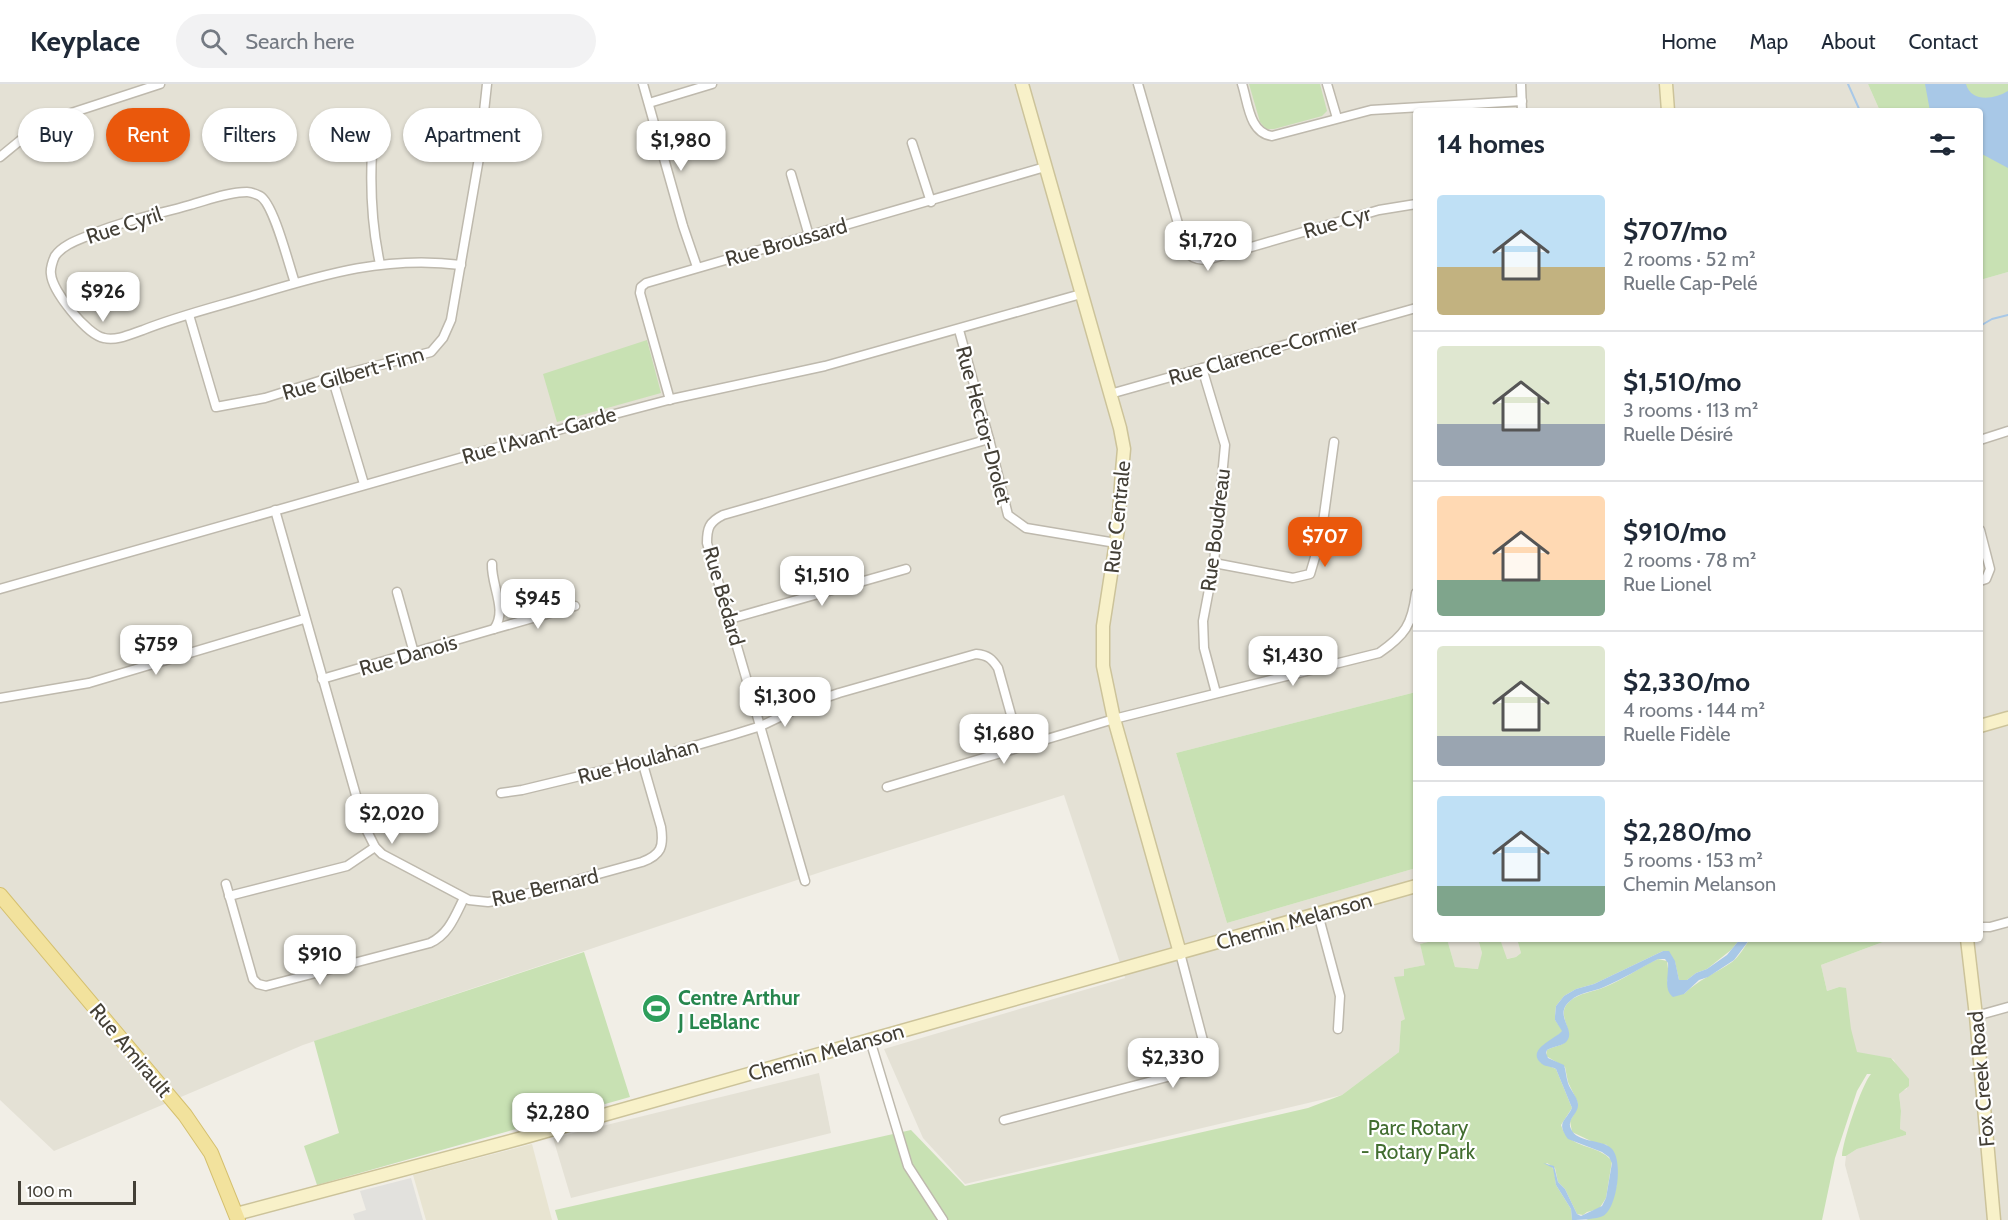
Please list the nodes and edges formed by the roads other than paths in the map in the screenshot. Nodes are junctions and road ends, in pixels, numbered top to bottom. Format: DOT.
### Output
graph roads {
  1 [pos="160,84"];
  2 [pos="487,84"];
  3 [pos="643,84"];
  4 [pos="712,84"];
  5 [pos="1022,84"];
  6 [pos="1138,84"];
  7 [pos="1242,84"];
  8 [pos="1327,84"];
  9 [pos="1521,84"];
  10 [pos="1666,84"];
  11 [pos="1522,101"];
  12 [pos="649,102"];
  13 [pos="1522,108"];
  14 [pos="1668,108"];
  15 [pos="1336,118"];
  16 [pos="912,143"];
  17 [pos="0,158"];
  18 [pos="372,162"];
  19 [pos="1045,167"];
  20 [pos="791,174"];
  21 [pos="931,202"];
  22 [pos="1413,204"];
  23 [pos="809,236"];
  24 [pos="380,264"];
  25 [pos="460,265"];
  26 [pos="697,267"];
  27 [pos="295,283"];
  28 [pos="1081,294"];
  29 [pos="1413,309"];
  30 [pos="189,315"];
  31 [pos="959,330"];
  32 [pos="1202,368"];
  33 [pos="332,378"];
  34 [pos="1110,394"];
  35 [pos="670,399"];
  36 [pos="2008,431"];
  37 [pos="989,439"];
  38 [pos="1983,439"];
  39 [pos="1334,442"];
  40 [pos="364,484"];
  41 [pos="275,510"];
  42 [pos="1983,542"];
  43 [pos="1116,543"];
  44 [pos="1214,563"];
  45 [pos="492,564"];
  46 [pos="906,569"];
  47 [pos="1983,580"];
  48 [pos="0,589"];
  49 [pos="397,592"];
  50 [pos="575,606"];
  51 [pos="1413,618"];
  52 [pos="304,619"];
  53 [pos="730,619"];
  54 [pos="494,629"];
  55 [pos="414,654"];
  56 [pos="322,679"];
  57 [pos="1216,693"];
  58 [pos="0,698"];
  59 [pos="2008,718"];
  60 [pos="1114,719"];
  61 [pos="1983,725"];
  62 [pos="761,726"];
  63 [pos="1020,747"];
  64 [pos="642,761"];
  65 [pos="887,787"];
  66 [pos="501,793"];
  67 [pos="375,847"];
  68 [pos="805,881"];
  69 [pos="226,884"];
  70 [pos="1413,887"];
  71 [pos="0,895"];
  72 [pos="230,896"];
  73 [pos="464,898"];
  74 [pos="1318,914"];
  75 [pos="2008,922"];
  76 [pos="1983,926"];
  77 [pos="1967,942"];
  78 [pos="1180,953"];
  79 [pos="2008,1007"];
  80 [pos="1976,1016"];
  81 [pos="1338,1029"];
  82 [pos="870,1040"];
  83 [pos="1004,1120"];
  84 [pos="237,1217"];
  85 [pos="943,1220"];
  86 [pos="1994,1220"];
  1 -- 17 [label="street"];
  2 -- 25 [label="street, Rue Gilbert-Finn"];
  3 -- 12 [label="street"];
  4 -- 12 [label="street"];
  5 -- 19 [label="street, Rue Centrale"];
  6 -- 22 [label="street, Rue Cyr"];
  7 -- 15 [label="street"];
  8 -- 15 [label="street"];
  9 -- 11 [label="street"];
  10 -- 14 [label="street"];
  11 -- 13 [label="street"];
  11 -- 15 [label="street"];
  12 -- 26 [label="street"];
  16 -- 21 [label="street"];
  18 -- 24 [label="street"];
  19 -- 21 [label="street, Rue Broussard"];
  19 -- 28 [label="street, Rue Centrale"];
  20 -- 23 [label="street"];
  21 -- 23 [label="street, Rue Broussard"];
  23 -- 26 [label="street, Rue Broussard"];
  24 -- 25 [label="street, Rue Cyril"];
  24 -- 27 [label="street, Rue Cyril"];
  25 -- 33 [label="street, Rue Gilbert-Finn"];
  26 -- 35 [label="street, Rue Broussard"];
  27 -- 30 [label="street, Rue Cyril"];
  27 -- 30 [label="street, Rue Cyril"];
  28 -- 31 [label="street, Rue l'Avant-Garde"];
  28 -- 34 [label="street, Rue Centrale"];
  29 -- 32 [label="street, Rue Clarence-Cormier"];
  30 -- 33 [label="street, Rue Gilbert-Finn"];
  31 -- 35 [label="street, Rue l'Avant-Garde"];
  31 -- 37 [label="street, Rue Hector-Drolet"];
  32 -- 34 [label="street, Rue Clarence-Cormier"];
  32 -- 44 [label="street, Rue Boudreau"];
  33 -- 40 [label="street"];
  34 -- 43 [label="street, Rue Centrale"];
  35 -- 40 [label="street, Rue l'Avant-Garde"];
  36 -- 38 [label="street"];
  37 -- 43 [label="street, Rue Hector-Drolet"];
  37 -- 53 [label="street, Rue Bédard"];
  39 -- 44 [label="street"];
  40 -- 41 [label="street, Rue l'Avant-Garde"];
  41 -- 48 [label="street, Rue l'Avant-Garde"];
  41 -- 52 [label="street"];
  42 -- 47 [label="street"];
  43 -- 60 [label="street, Rue Centrale"];
  44 -- 57 [label="street, Rue Boudreau"];
  45 -- 54 [label="street"];
  46 -- 53 [label="street"];
  49 -- 55 [label="street"];
  50 -- 54 [label="street, Rue Danois"];
  51 -- 57 [label="street"];
  52 -- 56 [label="street"];
  52 -- 58 [label="street"];
  53 -- 62 [label="street, Rue Bédard"];
  54 -- 55 [label="street, Rue Danois"];
  55 -- 56 [label="street, Rue Danois"];
  56 -- 67 [label="street"];
  57 -- 60 [label="street"];
  59 -- 61 [label="street"];
  60 -- 63 [label="street"];
  60 -- 78 [label="street, Rue Centrale"];
  62 -- 63 [label="street, Rue Houlahan"];
  62 -- 64 [label="street, Rue Houlahan"];
  62 -- 68 [label="street, Rue Bédard"];
  63 -- 65 [label="street"];
  64 -- 66 [label="street, Rue Houlahan"];
  64 -- 73 [label="street, Rue Bernard"];
  67 -- 72 [label="street"];
  67 -- 73 [label="street, Rue Bernard"];
  69 -- 72 [label="street"];
  70 -- 74 [label="street, Chemin Melanson"];
  71 -- 84 [label="main road, Rue Amirault"];
  72 -- 73 [label="street"];
  74 -- 78 [label="street, Chemin Melanson"];
  74 -- 81 [label="street"];
  75 -- 76 [label="street"];
  77 -- 80 [label="street, Fox Creek Road"];
  78 -- 82 [label="street, Chemin Melanson"];
  78 -- 83 [label="street"];
  79 -- 80 [label="street"];
  80 -- 86 [label="street, Fox Creek Road"];
  82 -- 84 [label="street, Chemin Melanson"];
  82 -- 85 [label="street"];
}
